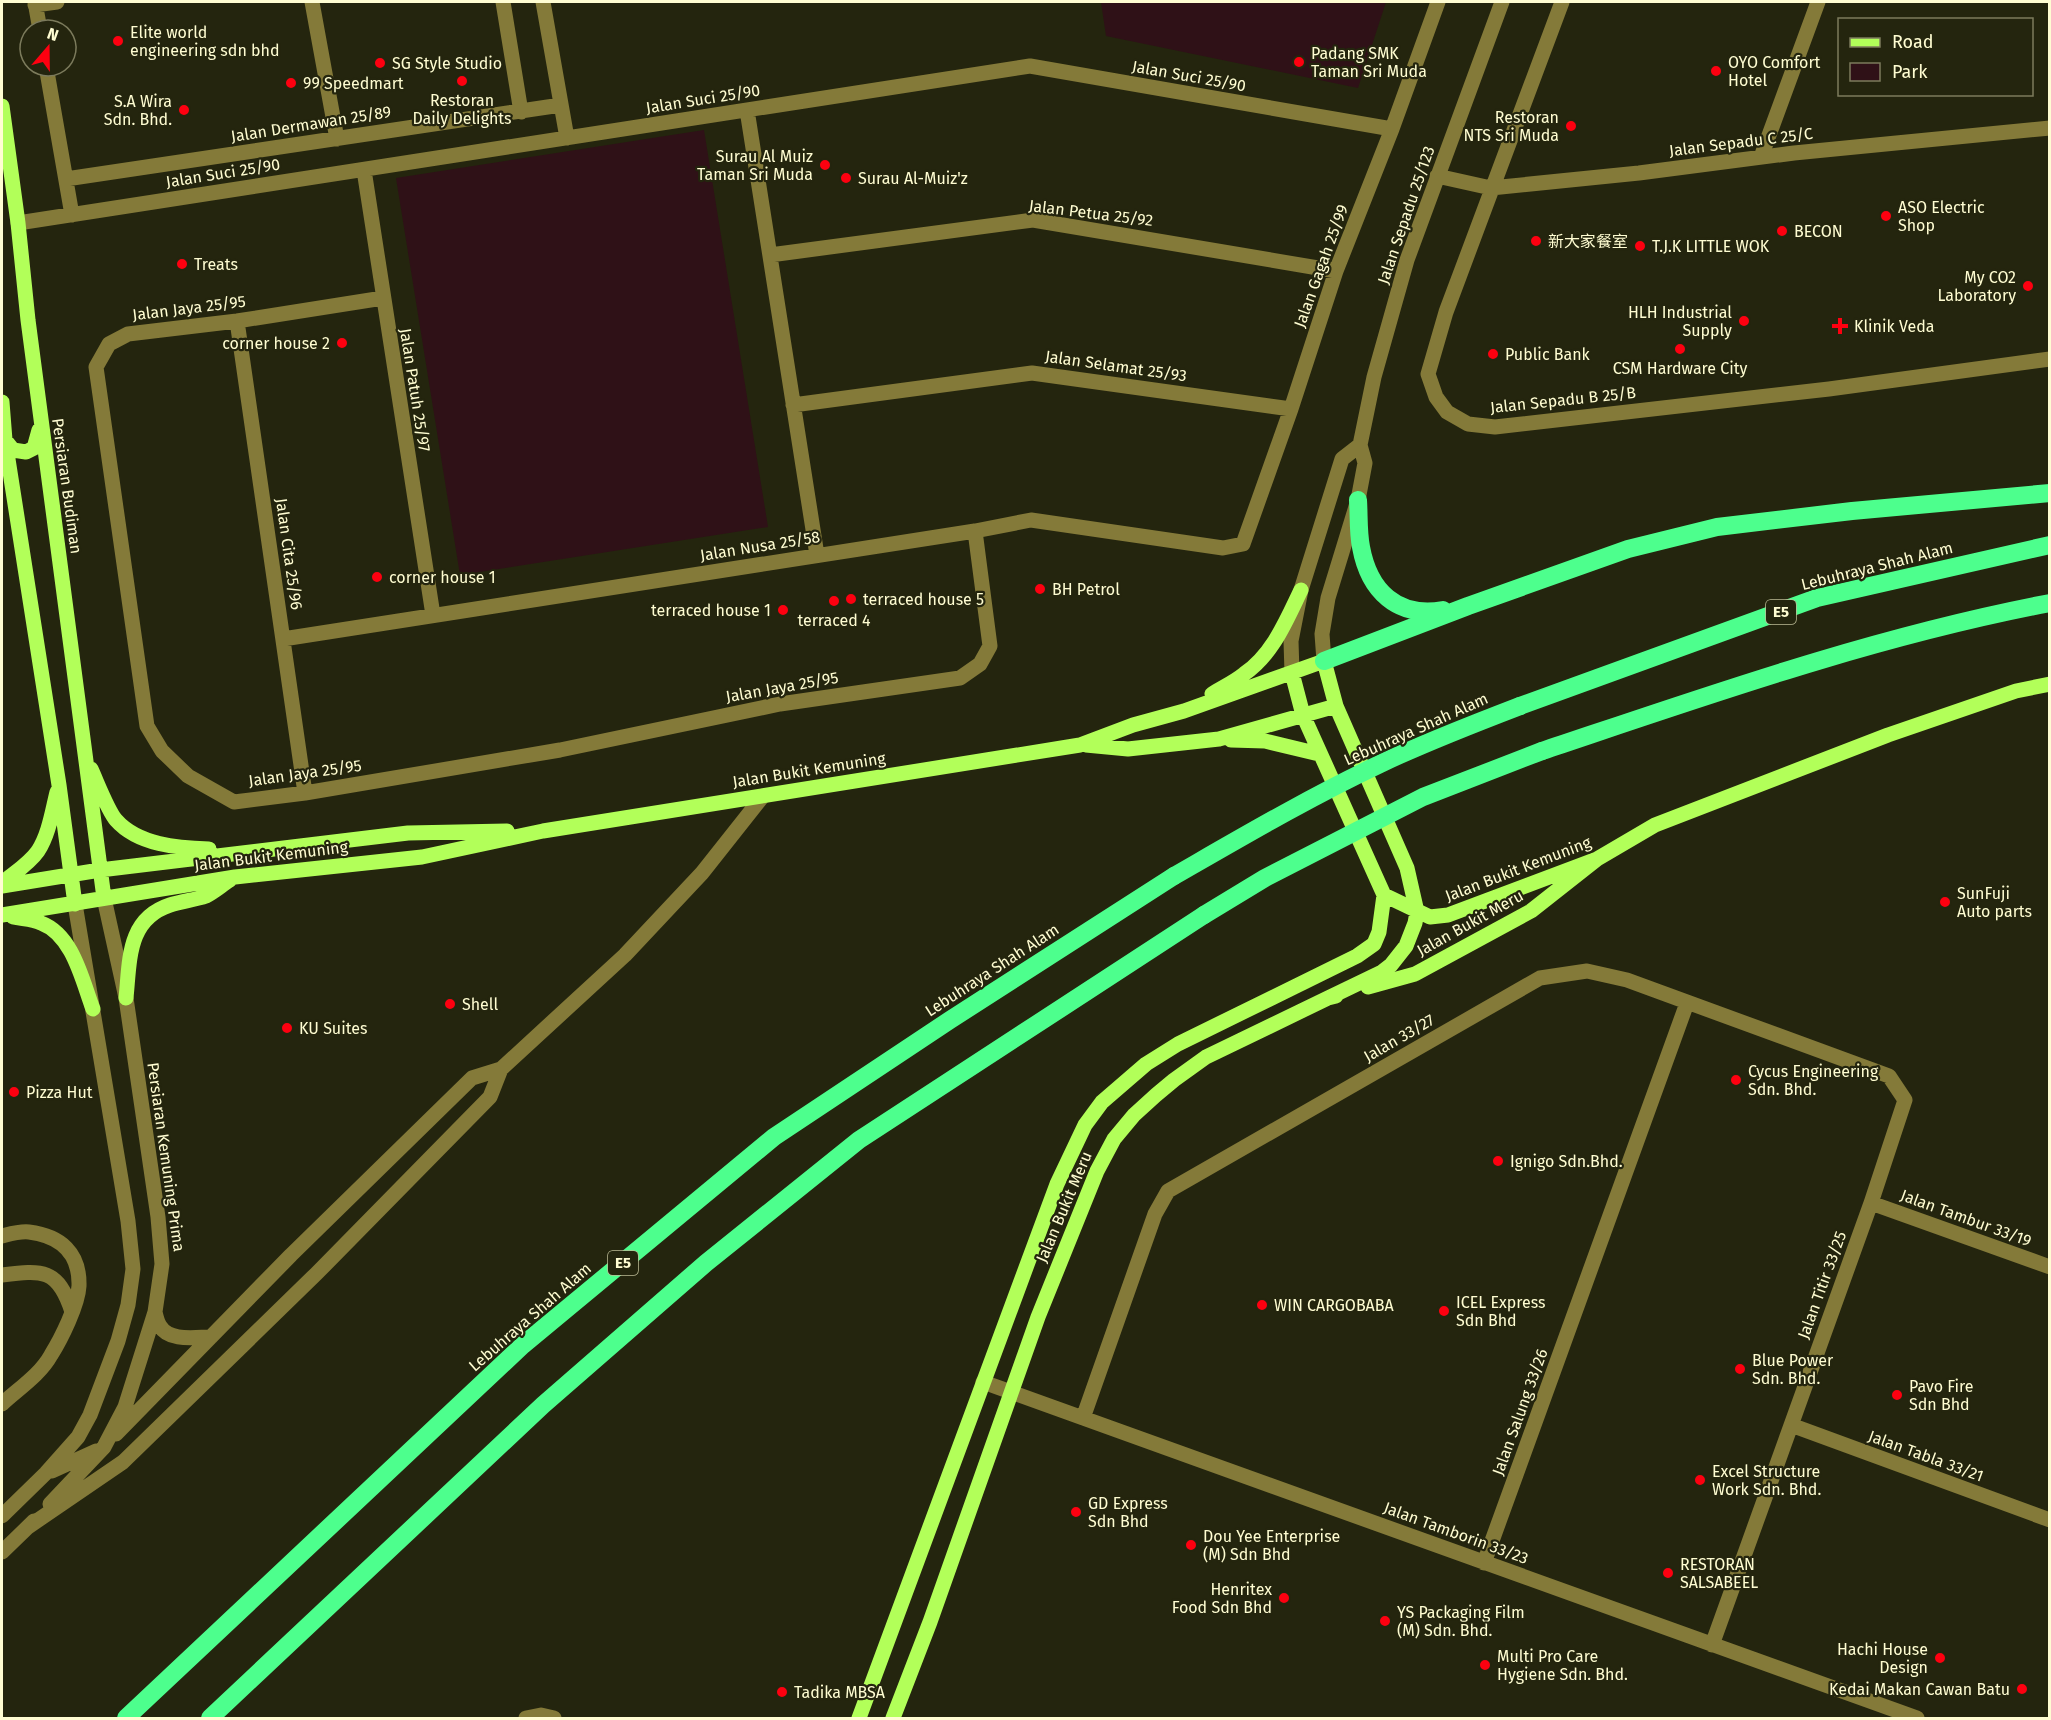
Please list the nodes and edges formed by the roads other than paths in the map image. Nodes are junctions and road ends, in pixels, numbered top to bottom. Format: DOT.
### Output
graph roads {
  1 [pos="57,2"];
  2 [pos="312,2"];
  3 [pos="503,2"];
  4 [pos="543,2"];
  5 [pos="1438,2"];
  6 [pos="1502,2"];
  7 [pos="1562,2"];
  8 [pos="1818,2"];
  9 [pos="35,3"];
  10 [pos="38,18"];
  11 [pos="48,78"];
  12 [pos="561,105"];
  13 [pos="2,106"];
  14 [pos="747,110"];
  15 [pos="521,112"];
  16 [pos="2049,128"];
  17 [pos="1392,129"];
  18 [pos="567,138"];
  19 [pos="337,139"];
  20 [pos="1761,157"];
  21 [pos="364,170"];
  22 [pos="1437,176"];
  23 [pos="66,179"];
  24 [pos="1491,188"];
  25 [pos="72,215"];
  26 [pos="18,223"];
  27 [pos="770,255"];
  28 [pos="1336,271"];
  29 [pos="382,297"];
  30 [pos="237,321"];
  31 [pos="2049,359"];
  32 [pos="2,402"];
  33 [pos="793,405"];
  34 [pos="1291,409"];
  35 [pos="41,424"];
  36 [pos="5,440"];
  37 [pos="1360,445"];
  38 [pos="2049,493"];
  39 [pos="1358,500"];
  40 [pos="975,531"];
  41 [pos="1243,544"];
  42 [pos="2049,545"];
  43 [pos="817,555"];
  44 [pos="1301,590"];
  45 [pos="2049,603"];
  46 [pos="1468,606"];
  47 [pos="433,615"];
  48 [pos="283,639"];
  49 [pos="1324,661"];
  50 [pos="1292,672"];
  51 [pos="2049,684"];
  52 [pos="1336,706"];
  53 [pos="1184,711"];
  54 [pos="1303,715"];
  55 [pos="1219,739"];
  56 [pos="1080,744"];
  57 [pos="1320,754"];
  58 [pos="85,755"];
  59 [pos="59,785"];
  60 [pos="305,793"];
  61 [pos="763,796"];
  62 [pos="543,831"];
  63 [pos="257,851"];
  64 [pos="1597,860"];
  65 [pos="100,870"];
  66 [pos="72,875"];
  67 [pos="235,877"];
  68 [pos="2,884"];
  69 [pos="1384,895"];
  70 [pos="104,898"];
  71 [pos="75,904"];
  72 [pos="1417,912"];
  73 [pos="2,915"];
  74 [pos="126,998"];
  75 [pos="1328,998"];
  76 [pos="1688,1003"];
  77 [pos="93,1009"];
  78 [pos="501,1069"];
  79 [pos="1888,1076"];
  80 [pos="1871,1203"];
  81 [pos="2,1236"];
  82 [pos="2049,1268"];
  83 [pos="2,1275"];
  84 [pos="72,1312"];
  85 [pos="154,1312"];
  86 [pos="211,1337"];
  87 [pos="983,1382"];
  88 [pos="1012,1392"];
  89 [pos="2,1404"];
  90 [pos="1083,1418"];
  91 [pos="1791,1425"];
  92 [pos="104,1447"];
  93 [pos="46,1473"];
  94 [pos="2,1516"];
  95 [pos="2049,1520"];
  96 [pos="28,1527"];
  97 [pos="2,1552"];
  98 [pos="1484,1563"];
  99 [pos="1712,1645"];
  100 [pos="126,1719"];
  101 [pos="210,1719"];
  102 [pos="526,1719"];
  103 [pos="554,1719"];
  104 [pos="859,1719"];
  105 [pos="893,1719"];
  106 [pos="1917,1719"];
  1 -- 9 [label="street"];
  2 -- 19 [label="street"];
  3 -- 15 [label="street"];
  4 -- 12 [label="street"];
  5 -- 17 [label="street, Jalan Gagah 25/99"];
  6 -- 22 [label="street, Jalan Sepadu 25/123"];
  7 -- 24 [label="street, Jalan Sepadu B 25/B"];
  8 -- 20 [label="street"];
  9 -- 10 [label="street"];
  11 -- 23 [label="street"];
  12 -- 15 [label="street, Jalan Dermawan 25/89"];
  12 -- 18 [label="street"];
  13 -- 26 [label="main road, Persiaran Budiman"];
  14 -- 17 [label="street, Jalan Suci 25/90"];
  14 -- 18 [label="street, Jalan Suci 25/90"];
  14 -- 27 [label="street"];
  15 -- 19 [label="street, Jalan Dermawan 25/89"];
  16 -- 20 [label="street, Jalan Sepadu C 25/C"];
  17 -- 28 [label="street, Jalan Gagah 25/99"];
  18 -- 21 [label="street, Jalan Suci 25/90"];
  19 -- 23 [label="street, Jalan Dermawan 25/89"];
  20 -- 24 [label="street, Jalan Sepadu C 25/C"];
  21 -- 25 [label="street, Jalan Suci 25/90"];
  21 -- 29 [label="street, Jalan Patuh 25/97"];
  22 -- 24 [label="street, Jalan Sepadu C 25/C"];
  22 -- 37 [label="street, Jalan Sepadu 25/123"];
  23 -- 25 [label="street"];
  24 -- 31 [label="street, Jalan Sepadu B 25/B"];
  25 -- 26 [label="street, Jalan Suci 25/90"];
  26 -- 35 [label="main road, Persiaran Budiman"];
  27 -- 28 [label="street, Jalan Petua 25/92"];
  27 -- 33 [label="street"];
  28 -- 34 [label="street, Jalan Gagah 25/99"];
  29 -- 30 [label="street, Jalan Jaya 25/95"];
  29 -- 47 [label="street, Jalan Patuh 25/97"];
  30 -- 48 [label="street, Jalan Cita 25/96"];
  30 -- 60 [label="street, Jalan Jaya 25/95"];
  32 -- 36 [label="main road"];
  33 -- 34 [label="street, Jalan Selamat 25/93"];
  33 -- 43 [label="street"];
  34 -- 41 [label="street, Jalan Gagah 25/99"];
  35 -- 36 [label="main road"];
  35 -- 58 [label="main road, Persiaran Budiman"];
  36 -- 59 [label="main road"];
  37 -- 39 [label="street, Jalan Sepadu 25/123"];
  37 -- 44 [label="street"];
  38 -- 46 [label="highway"];
  39 -- 46 [label="highway"];
  39 -- 49 [label="street, Jalan Sepadu 25/123"];
  40 -- 41 [label="street, Jalan Nusa 25/58"];
  40 -- 43 [label="street, Jalan Nusa 25/58"];
  40 -- 60 [label="street, Jalan Jaya 25/95"];
  42 -- 100 [label="highway, Lebuhraya Shah Alam / E5, bridge"];
  43 -- 47 [label="street, Jalan Nusa 25/58"];
  44 -- 50 [label="street"];
  44 -- 53 [label="main road"];
  45 -- 101 [label="highway, bridge"];
  46 -- 49 [label="highway"];
  47 -- 48 [label="street, Jalan Nusa 25/58"];
  48 -- 60 [label="street, Jalan Cita 25/96"];
  49 -- 50 [label="main road, Jalan Bukit Kemuning"];
  49 -- 52 [label="main road, Jalan Sepadu 25/123"];
  50 -- 53 [label="main road, Jalan Bukit Kemuning"];
  50 -- 54 [label="main road"];
  51 -- 64 [label="main road, Jalan Bukit Kemuning"];
  52 -- 54 [label="main road, Jalan Bukit Kemuning"];
  52 -- 72 [label="main road, Jalan Sepadu 25/123"];
  53 -- 56 [label="main road, Jalan Bukit Kemuning"];
  54 -- 55 [label="main road, Jalan Bukit Kemuning"];
  54 -- 57 [label="main road"];
  55 -- 56 [label="main road, Jalan Bukit Kemuning"];
  55 -- 57 [label="main road"];
  56 -- 61 [label="main road, Jalan Bukit Kemuning"];
  57 -- 69 [label="main road"];
  58 -- 63 [label="main road"];
  58 -- 65 [label="main road, Persiaran Budiman"];
  59 -- 66 [label="main road"];
  59 -- 68 [label="main road"];
  61 -- 62 [label="main road, Jalan Bukit Kemuning"];
  61 -- 78 [label="street"];
  62 -- 63 [label="main road, Jalan Bukit Kemuning"];
  62 -- 67 [label="main road, Jalan Bukit Kemuning"];
  63 -- 65 [label="main road, Jalan Bukit Kemuning"];
  64 -- 72 [label="main road, Jalan Bukit Kemuning"];
  64 -- 75 [label="main road, Jalan Bukit Meru"];
  65 -- 66 [label="main road, Jalan Bukit Kemuning"];
  65 -- 70 [label="main road, Persiaran Budiman"];
  66 -- 68 [label="main road, Jalan Bukit Kemuning"];
  66 -- 71 [label="main road"];
  67 -- 70 [label="main road, Jalan Bukit Kemuning"];
  67 -- 74 [label="main road"];
  69 -- 72 [label="main road, Jalan Bukit Kemuning"];
  69 -- 87 [label="main road, Jalan Bukit Meru"];
  70 -- 71 [label="main road, Jalan Bukit Kemuning"];
  70 -- 74 [label="street, Persiaran Kemuning Prima"];
  71 -- 73 [label="main road, Jalan Bukit Kemuning"];
  71 -- 77 [label="street"];
  72 -- 75 [label="main road"];
  73 -- 77 [label="main road"];
  74 -- 85 [label="street, Persiaran Kemuning Prima"];
  75 -- 88 [label="main road, Jalan Bukit Meru"];
  76 -- 79 [label="street, Jalan 33/27"];
  76 -- 90 [label="street, Jalan 33/27"];
  76 -- 98 [label="street, Jalan Salung 33/26"];
  77 -- 93 [label="street"];
  78 -- 86 [label="street"];
  78 -- 96 [label="street"];
  79 -- 80 [label="street, Jalan Titir 33/25"];
  80 -- 82 [label="street, Jalan Tambur 33/19"];
  80 -- 91 [label="street, Jalan Titir 33/25"];
  81 -- 84 [label="street"];
  83 -- 84 [label="street"];
  84 -- 89 [label="street"];
  85 -- 86 [label="street"];
  85 -- 92 [label="street, Persiaran Kemuning Prima"];
  86 -- 92 [label="street"];
  87 -- 88 [label="street, Jalan Tamborin 33/23"];
  87 -- 104 [label="main road, Jalan Bukit Meru"];
  88 -- 90 [label="street, Jalan Tamborin 33/23"];
  88 -- 105 [label="main road, Jalan Bukit Meru"];
  90 -- 98 [label="street, Jalan Tamborin 33/23"];
  91 -- 95 [label="street, Jalan Tabla 33/21"];
  91 -- 99 [label="street, Jalan Titir 33/25"];
  92 -- 93 [label="street"];
  92 -- 96 [label="street, Persiaran Kemuning Prima"];
  93 -- 94 [label="street"];
  96 -- 97 [label="street, Persiaran Kemuning Prima"];
  98 -- 99 [label="street, Jalan Tamborin 33/23"];
  99 -- 106 [label="street, Jalan Tamborin 33/23"];
  102 -- 103 [label="street"];
}
